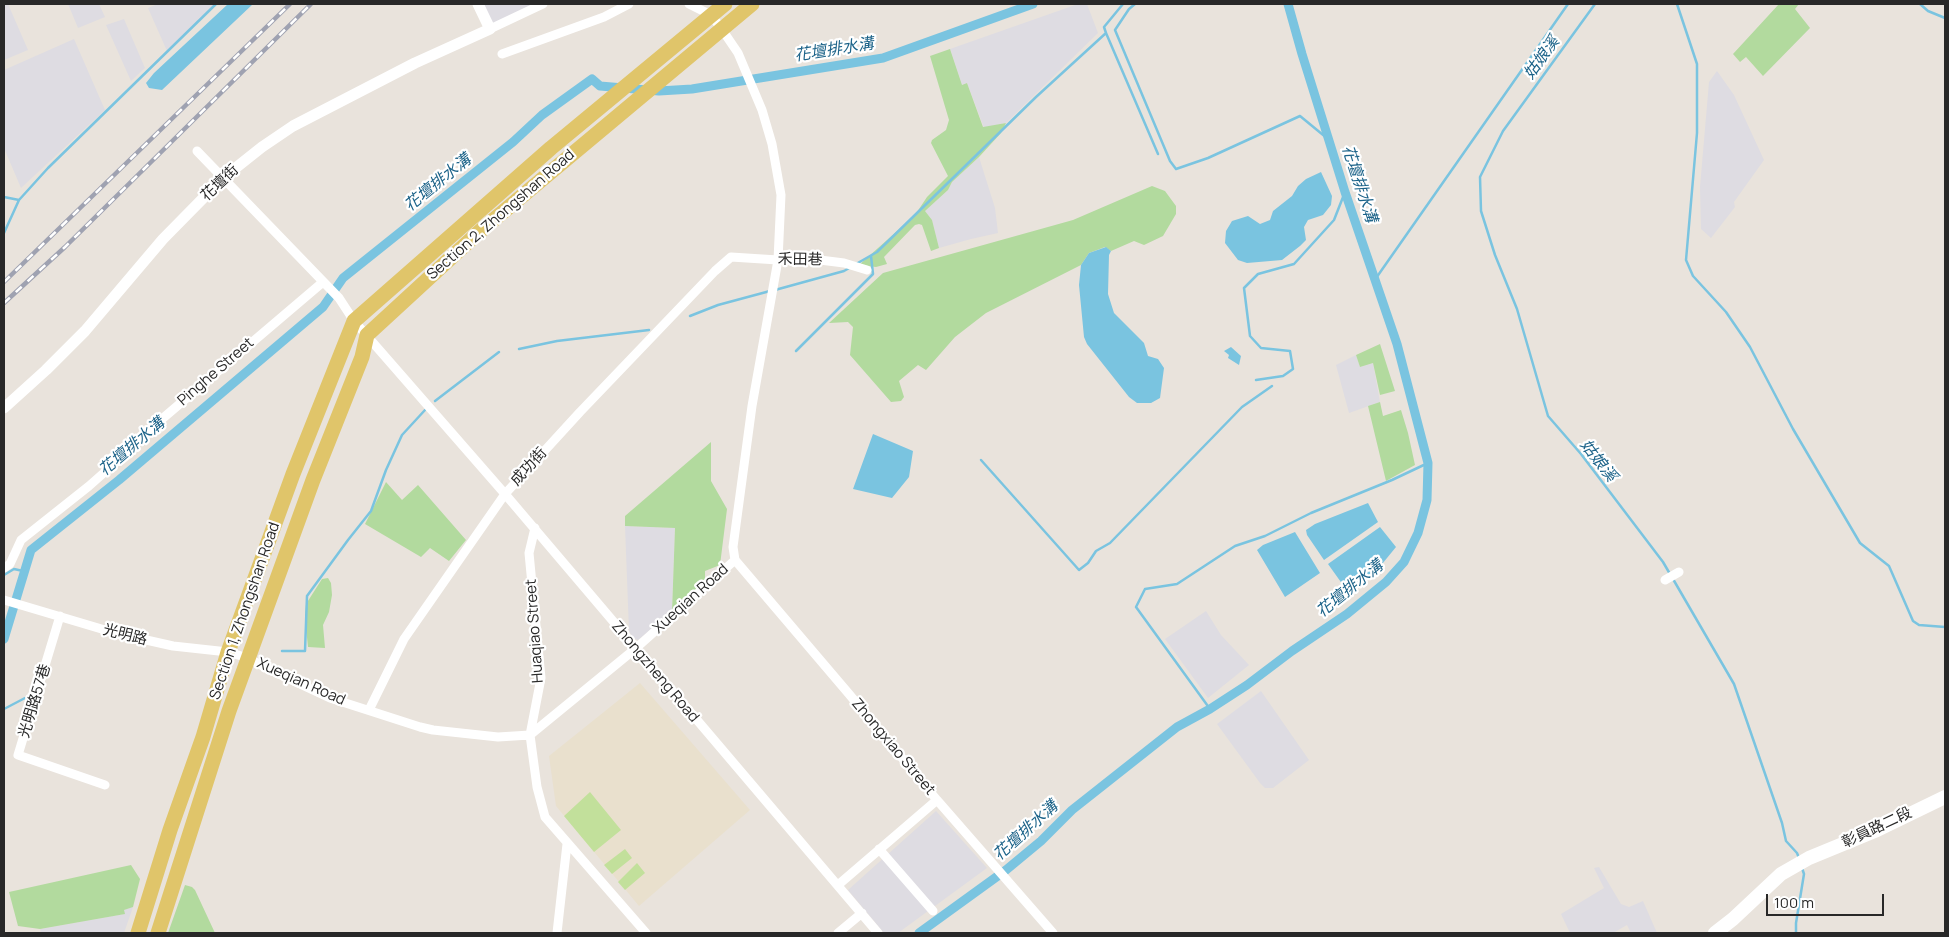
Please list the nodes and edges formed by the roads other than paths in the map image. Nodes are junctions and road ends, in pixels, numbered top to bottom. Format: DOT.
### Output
graph roads {
  1 [pos="478,4"];
  2 [pos="543,4"];
  3 [pos="629,4"];
  4 [pos="689,4"];
  5 [pos="725,4"];
  6 [pos="752,4"];
  7 [pos="711,15"];
  8 [pos="721,28"];
  9 [pos="490,29"];
  10 [pos="502,54"];
  11 [pos="197,151"];
  12 [pos="223,178"];
  13 [pos="731,257"];
  14 [pos="778,260"];
  15 [pos="867,270"];
  16 [pos="323,282"];
  17 [pos="354,321"];
  18 [pos="367,335"];
  19 [pos="4,408"];
  20 [pos="505,494"];
  21 [pos="534,528"];
  22 [pos="734,560"];
  23 [pos="4,568"];
  24 [pos="1679,572"];
  25 [pos="1665,580"];
  26 [pos="4,600"];
  27 [pos="60,616"];
  28 [pos="635,649"];
  29 [pos="228,652"];
  30 [pos="248,658"];
  31 [pos="369,710"];
  32 [pos="530,735"];
  33 [pos="105,785"];
  34 [pos="1945,797"];
  35 [pos="937,800"];
  36 [pos="567,844"];
  37 [pos="879,849"];
  38 [pos="838,886"];
  39 [pos="933,911"];
  40 [pos="862,914"];
  41 [pos="138,933"];
  42 [pos="158,933"];
  43 [pos="557,933"];
  44 [pos="646,933"];
  45 [pos="838,933"];
  46 [pos="878,933"];
  47 [pos="1054,933"];
  48 [pos="1715,933"];
  1 -- 9 [label="street"];
  2 -- 9 [label="street"];
  3 -- 10 [label="street"];
  4 -- 7 [label="street"];
  5 -- 7 [label="main road"];
  6 -- 8 [label="main road"];
  7 -- 8 [label="street"];
  7 -- 17 [label="main road, Section 2, Zhongshan Road"];
  8 -- 14 [label="street, Xueqian Road"];
  8 -- 18 [label="main road, Section 2, Zhongshan Road"];
  9 -- 12 [label="street, 花壇街"];
  11 -- 12 [label="street"];
  12 -- 16 [label="street"];
  12 -- 19 [label="street, 花壇街"];
  13 -- 14 [label="street, 禾田巷"];
  13 -- 20 [label="street, 成功街"];
  14 -- 15 [label="street, 禾田巷"];
  14 -- 22 [label="street, Xueqian Road"];
  16 -- 17 [label="street"];
  16 -- 23 [label="street, Pinghe Street"];
  17 -- 18 [label="street"];
  17 -- 29 [label="main road, Section 1, Zhongshan Road"];
  18 -- 20 [label="street, Zhongzheng Road"];
  18 -- 30 [label="main road, Section 1, Zhongshan Road"];
  20 -- 21 [label="street, Zhongzheng Road"];
  20 -- 31 [label="street, 成功街"];
  21 -- 28 [label="street, Zhongzheng Road"];
  21 -- 32 [label="street, Huaqiao Street"];
  22 -- 28 [label="street, Xueqian Road"];
  22 -- 35 [label="street, Zhongxiao Street"];
  24 -- 25 [label="street"];
  26 -- 27 [label="street, 光明路"];
  27 -- 29 [label="street, 光明路"];
  27 -- 33 [label="street, 光明路57巷"];
  28 -- 32 [label="street, Xueqian Road"];
  28 -- 38 [label="street, Zhongzheng Road"];
  29 -- 30 [label="street, 光明路"];
  29 -- 41 [label="main road, Section 1, Zhongshan Road"];
  30 -- 31 [label="street, Xueqian Road"];
  30 -- 42 [label="main road, Section 1, Zhongshan Road"];
  31 -- 32 [label="street, Xueqian Road"];
  32 -- 36 [label="street, Huaqiao Street"];
  34 -- 48 [label="main road, 彰員路二段"];
  35 -- 37 [label="street"];
  35 -- 47 [label="street, Zhongxiao Street"];
  36 -- 43 [label="street"];
  36 -- 44 [label="street, Huaqiao Street"];
  37 -- 38 [label="street"];
  37 -- 39 [label="street"];
  38 -- 40 [label="street, Zhongzheng Road"];
  40 -- 45 [label="street"];
  40 -- 46 [label="street, Zhongzheng Road"];
}
